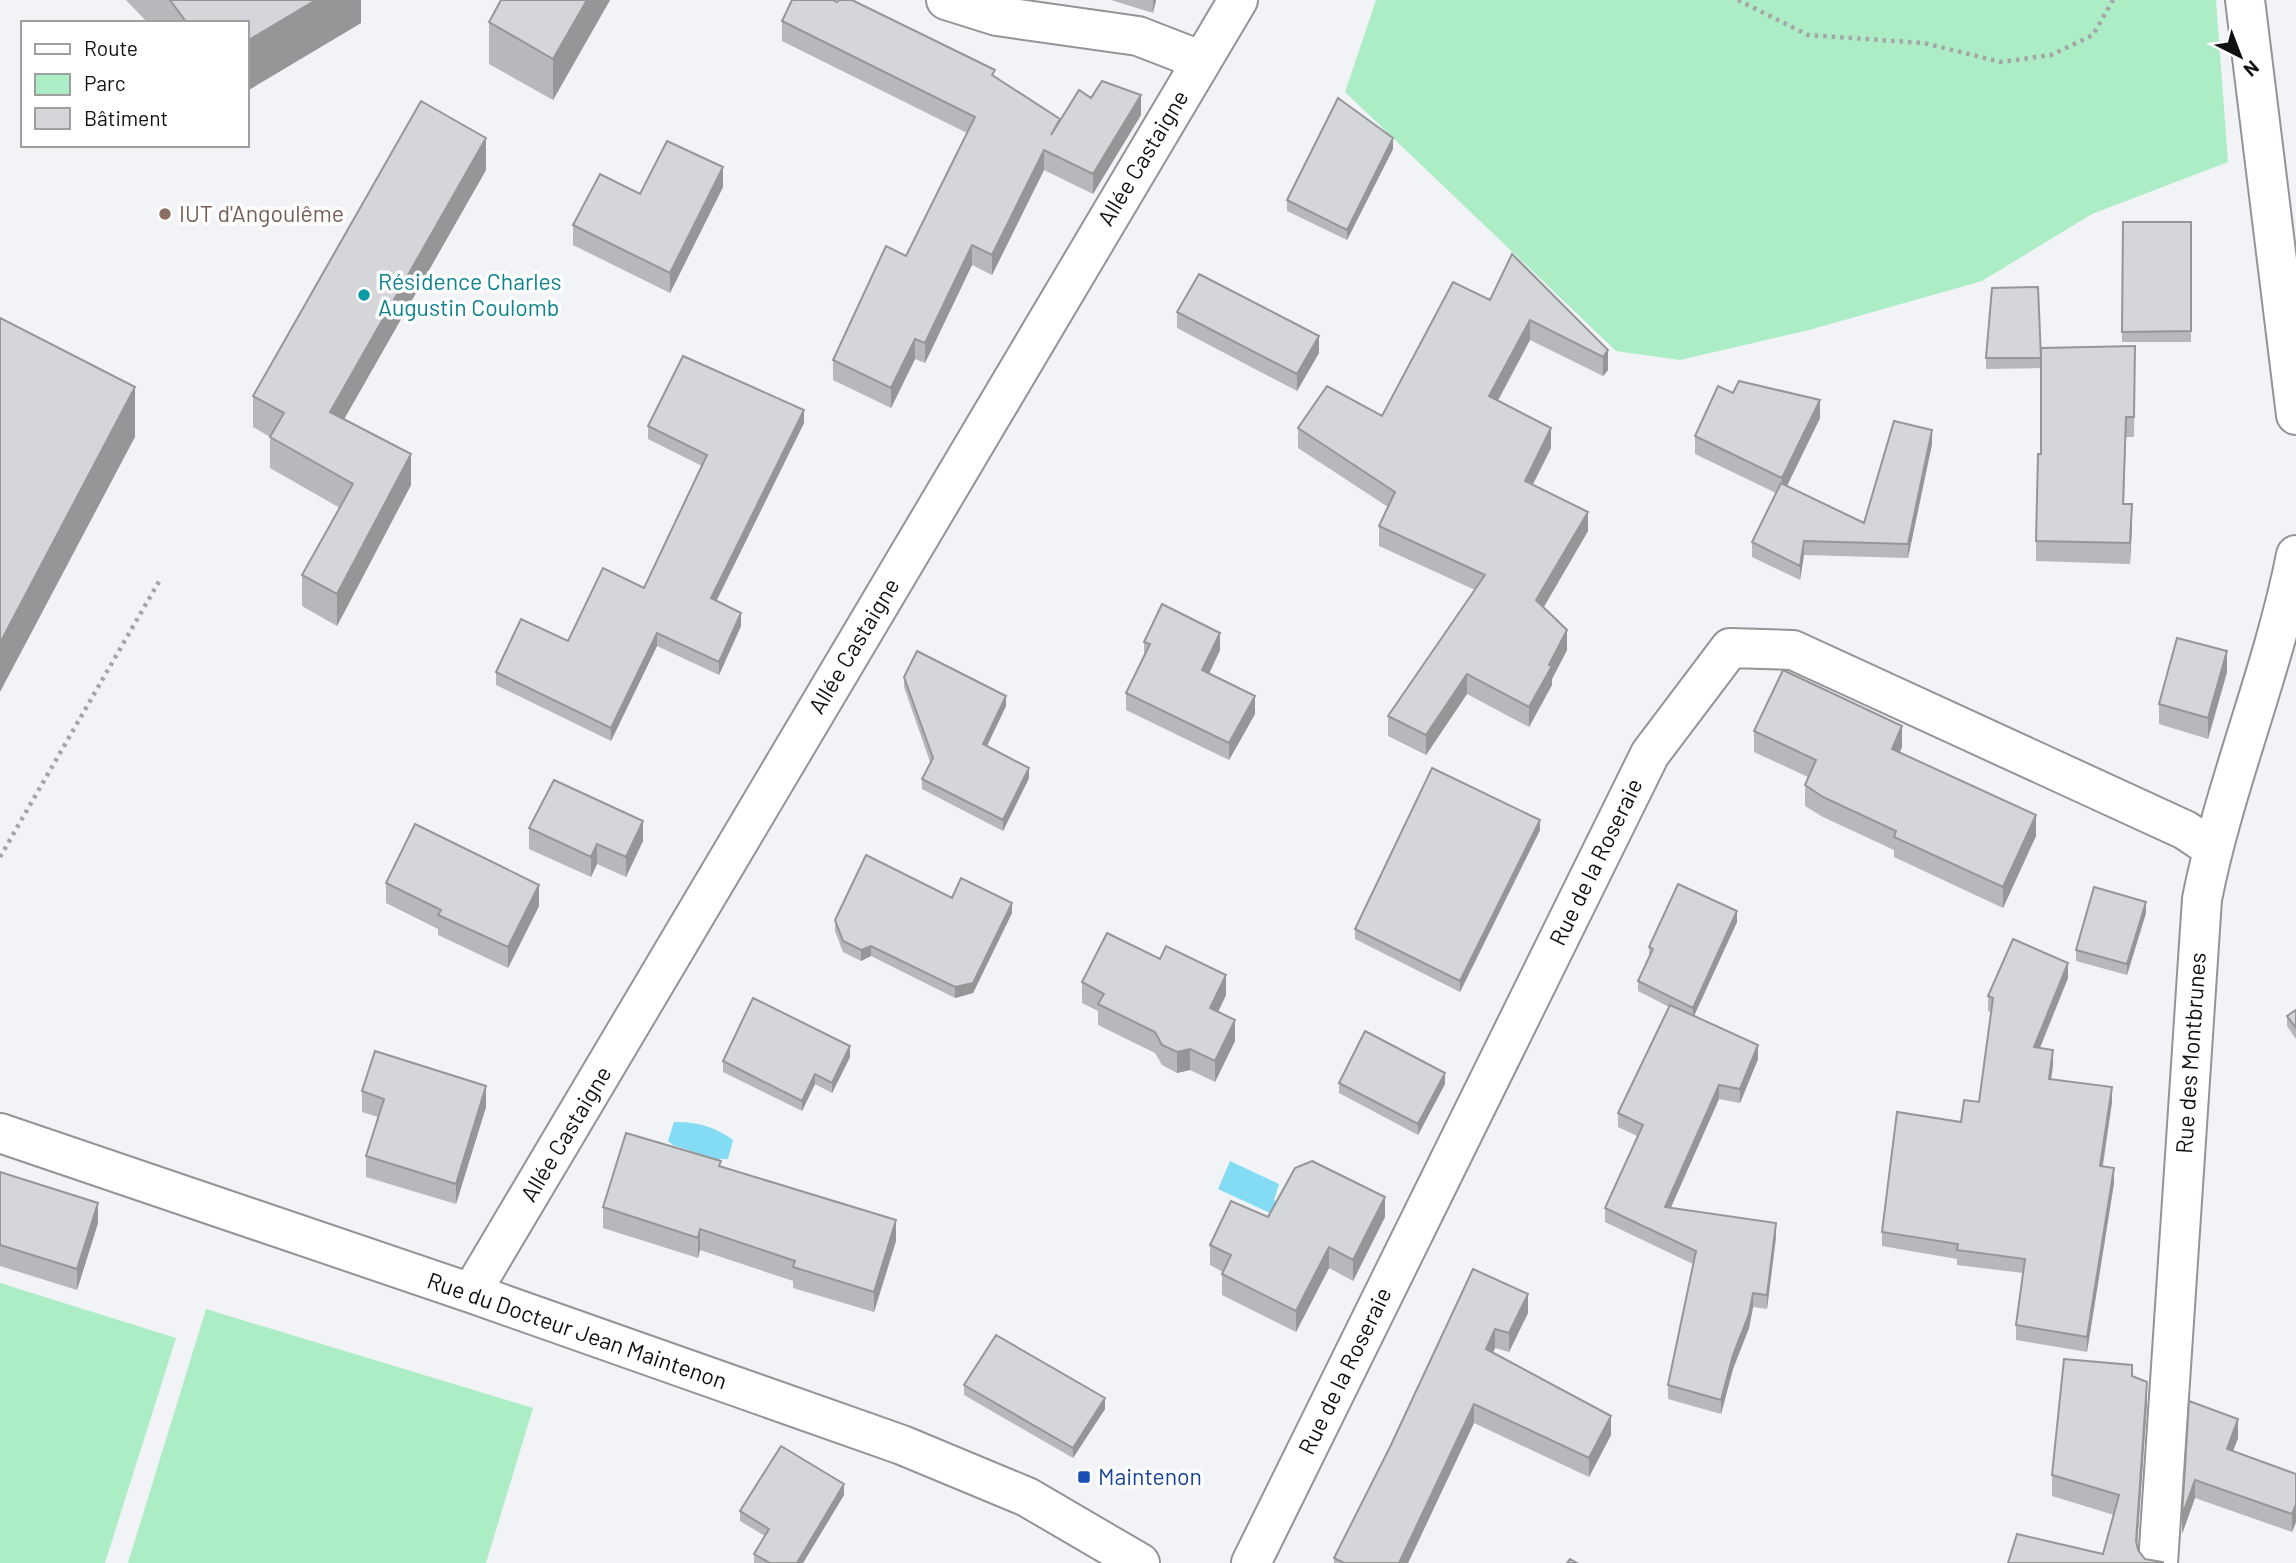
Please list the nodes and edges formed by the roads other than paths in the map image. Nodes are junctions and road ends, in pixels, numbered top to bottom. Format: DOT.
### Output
graph roads {
  1 [pos="946,0"];
  2 [pos="1238,0"];
  3 [pos="2245,0"];
  4 [pos="1200,60"];
  5 [pos="2296,415"];
  6 [pos="2296,555"];
  7 [pos="2212,848"];
  8 [pos="0,1133"];
  9 [pos="471,1293"];
  10 [pos="1140,1563"];
  11 [pos="1251,1563"];
  12 [pos="2158,1563"];
  1 -- 4 [label="street"];
  2 -- 4 [label="street, Allée Castaigne"];
  3 -- 5 [label="street"];
  4 -- 9 [label="street, Allée Castaigne"];
  6 -- 7 [label="street, Rue des Montbrunes"];
  7 -- 11 [label="street, Rue de la Roseraie"];
  7 -- 12 [label="street, Rue des Montbrunes"];
  8 -- 9 [label="street, Rue du Docteur Jean Maintenon"];
  9 -- 10 [label="street, Rue du Docteur Jean Maintenon"];
}
